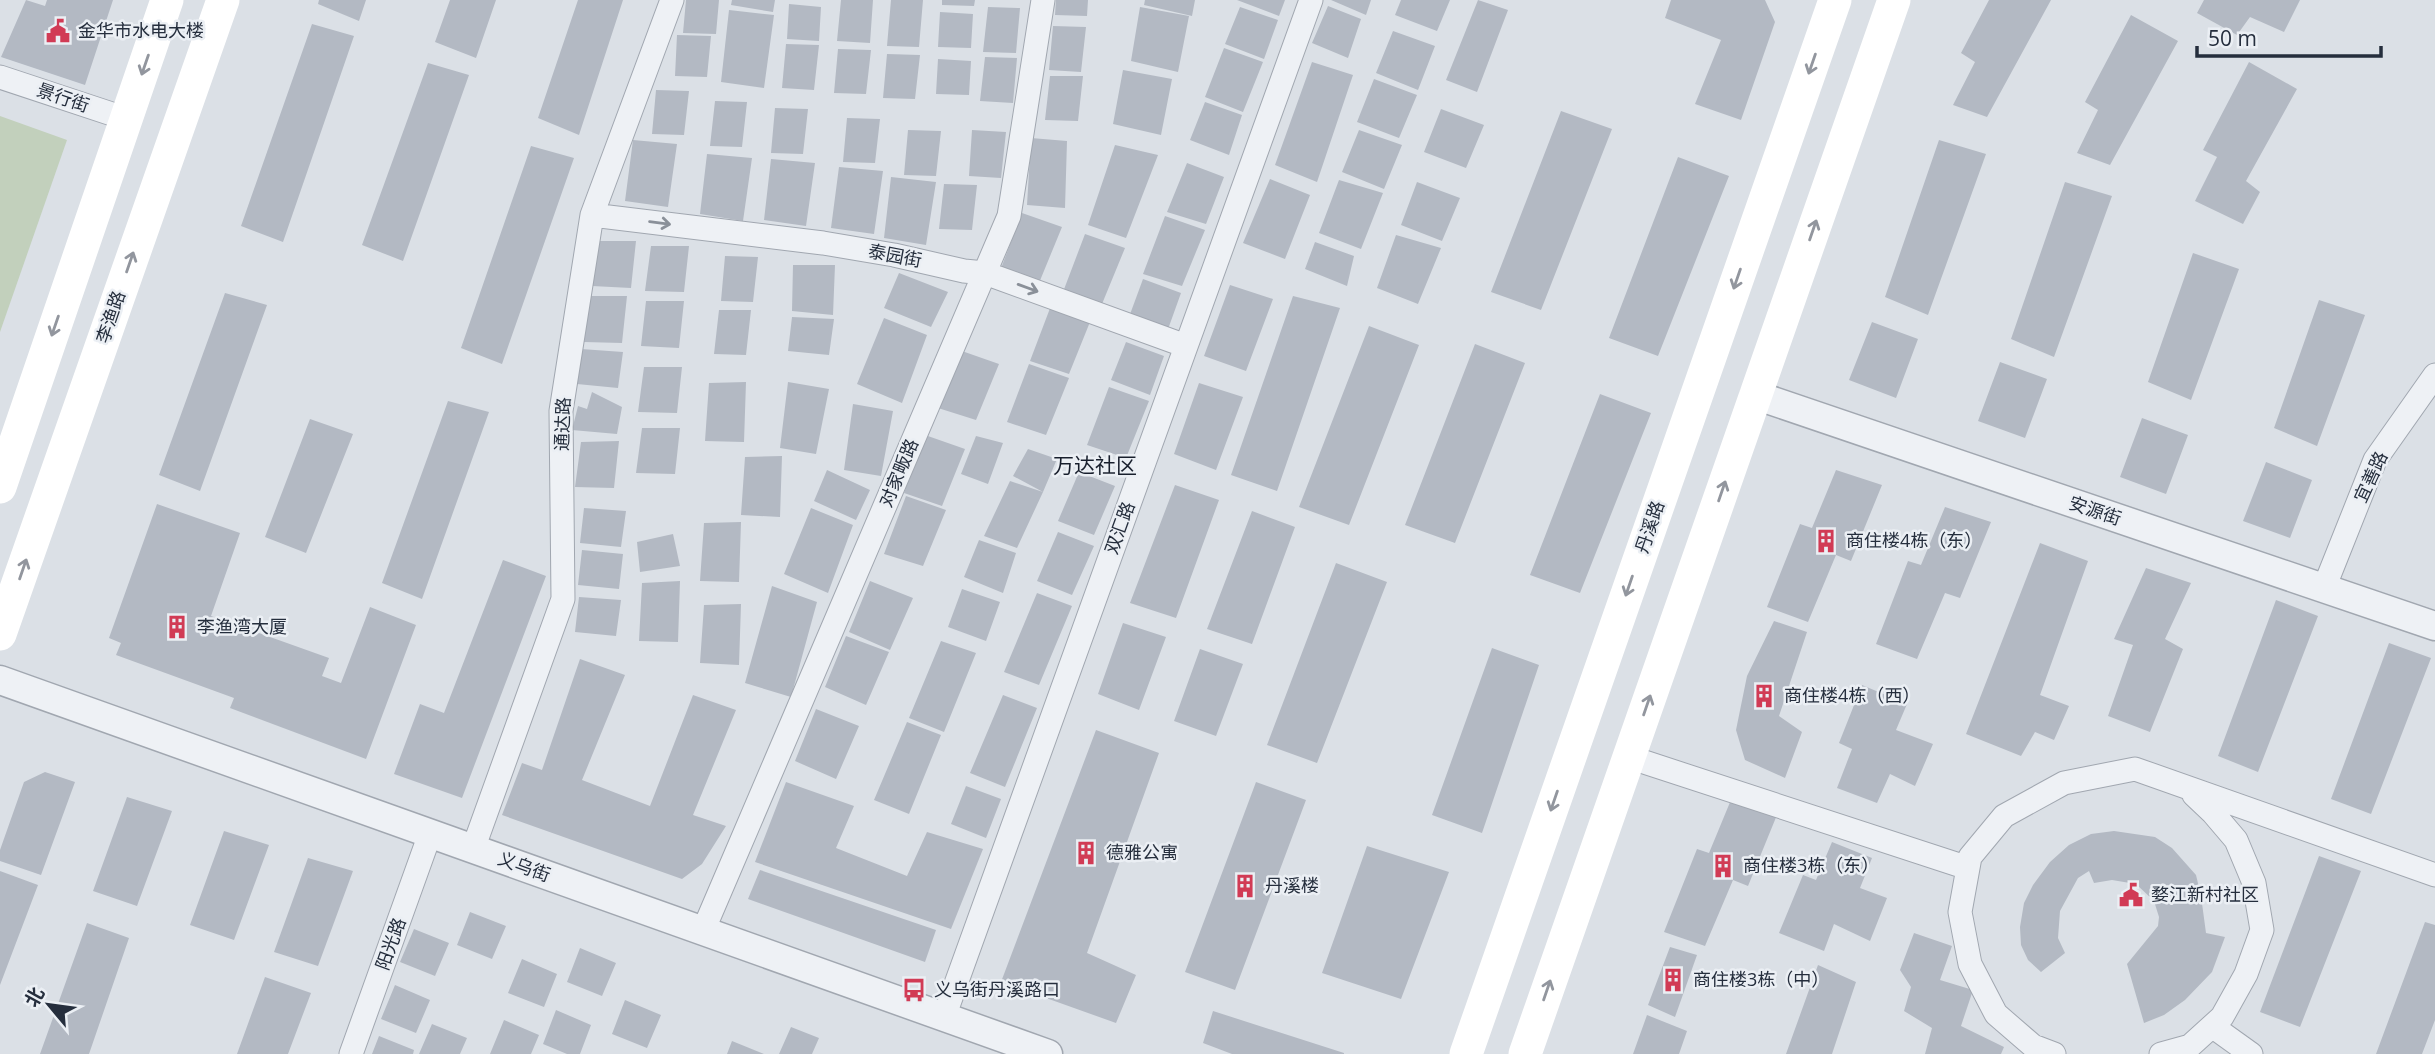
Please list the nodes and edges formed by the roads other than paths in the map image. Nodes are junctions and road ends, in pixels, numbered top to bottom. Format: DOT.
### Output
graph roads {
  1 [pos="167,0"];
  2 [pos="223,0"];
  3 [pos="672,0"];
  4 [pos="1043,0"];
  5 [pos="1311,0"];
  6 [pos="1835,0"];
  7 [pos="1894,0"];
  8 [pos="0,77"];
  9 [pos="127,120"];
  10 [pos="592,215"];
  11 [pos="985,273"];
  12 [pos="1186,346"];
  13 [pos="2435,375"];
  14 [pos="1755,395"];
  15 [pos="0,487"];
  16 [pos="2325,588"];
  17 [pos="2435,626"];
  18 [pos="0,634"];
  19 [pos="0,680"];
  20 [pos="1629,757"];
  21 [pos="2187,788"];
  22 [pos="430,834"];
  23 [pos="473,849"];
  24 [pos="1968,868"];
  25 [pos="2435,875"];
  26 [pos="703,931"];
  27 [pos="944,1017"];
  28 [pos="2212,1026"];
  29 [pos="1043,1053"];
  30 [pos="351,1054"];
  31 [pos="1466,1054"];
  32 [pos="1525,1054"];
  33 [pos="2054,1054"];
  34 [pos="2161,1054"];
  35 [pos="2251,1054"];
  1 -- 9 [label="main road, one-way"];
  18 -- 2 [label="main road, 李渔路, one-way"];
  3 -- 10 [label="street, 通达路"];
  4 -- 11 [label="street, 对家畈路"];
  5 -- 12 [label="street, 双汇路"];
  6 -- 31 [label="main road, 丹溪路, one-way"];
  14 -- 7 [label="main road, one-way"];
  8 -- 9 [label="street, 景行街"];
  9 -- 15 [label="main road, one-way"];
  10 -- 11 [label="street, 泰园街, one-way"];
  10 -- 23 [label="street, 通达路"];
  11 -- 12 [label="street, 泰园街, one-way"];
  11 -- 26 [label="street, 对家畈路"];
  12 -- 27 [label="street, 双汇路"];
  13 -- 16 [label="street, 宜善路"];
  14 -- 16 [label="street, 安源街"];
  20 -- 14 [label="main road, one-way"];
  16 -- 17 [label="street, 安源街"];
  19 -- 22 [label="street, 义乌街"];
  20 -- 24 [label="street"];
  32 -- 20 [label="main road, one-way"];
  21 -- 24 [label="street"];
  21 -- 25 [label="street"];
  21 -- 28 [label="street"];
  22 -- 23 [label="street, 义乌街"];
  22 -- 30 [label="street, 阳光路"];
  23 -- 26 [label="street, 义乌街"];
  24 -- 33 [label="street"];
  26 -- 27 [label="street, 义乌街"];
  27 -- 29 [label="street, 义乌街"];
  28 -- 34 [label="street"];
  28 -- 35 [label="street"];
}
